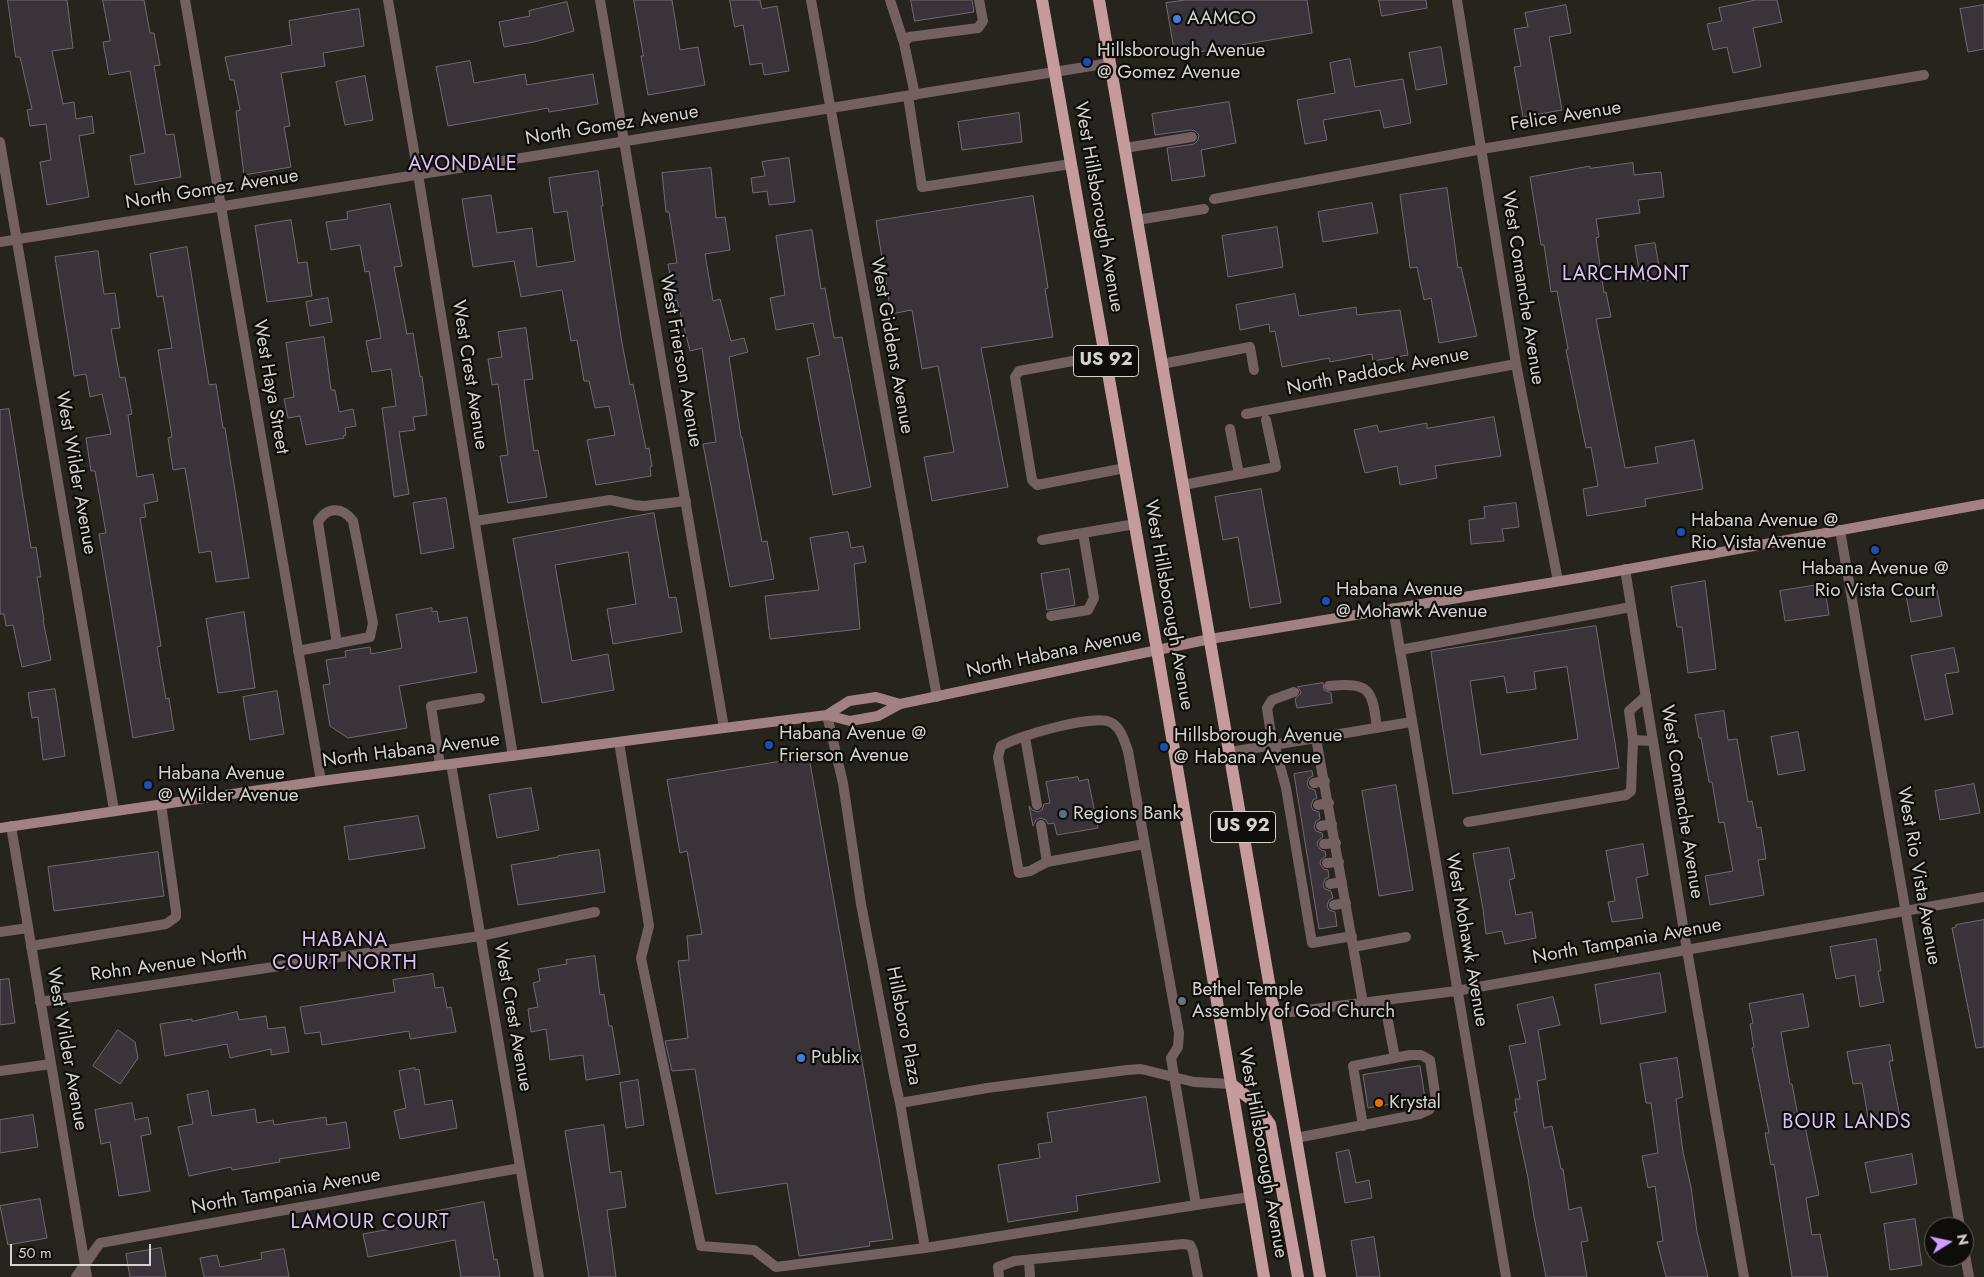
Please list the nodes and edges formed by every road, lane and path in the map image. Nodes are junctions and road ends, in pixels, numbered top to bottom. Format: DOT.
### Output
graph roads {
  1 [pos="185,0"];
  2 [pos="388,0"];
  3 [pos="600,0"];
  4 [pos="811,0"];
  5 [pos="890,0"];
  6 [pos="979,0"];
  7 [pos="1042,0"];
  8 [pos="1099,0"];
  9 [pos="1457,0"];
  10 [pos="904,43"];
  11 [pos="1110,63"];
  12 [pos="1054,71"];
  13 [pos="1924,75"];
  14 [pos="911,96"];
  15 [pos="830,110"];
  16 [pos="1192,137"];
  17 [pos="0,142"];
  18 [pos="624,142"];
  19 [pos="1125,148"];
  20 [pos="1482,149"];
  21 [pos="1071,164"];
  22 [pos="418,174"];
  23 [pos="1214,199"];
  24 [pos="221,206"];
  25 [pos="1204,209"];
  26 [pos="1137,220"];
  27 [pos="18,239"];
  28 [pos="0,242"];
  29 [pos="1105,355"];
  30 [pos="1162,364"];
  31 [pos="1516,364"];
  32 [pos="1254,370"];
  33 [pos="1246,414"];
  34 [pos="1266,420"];
  35 [pos="1230,429"];
  36 [pos="1125,468"];
  37 [pos="1239,474"];
  38 [pos="1183,485"];
  39 [pos="686,501"];
  40 [pos="1984,504"];
  41 [pos="475,522"];
  42 [pos="1135,524"];
  43 [pos="1840,530"];
  44 [pos="1083,533"];
  45 [pos="1042,540"];
  46 [pos="1625,569"];
  47 [pos="1558,581"];
  48 [pos="1631,607"];
  49 [pos="1392,608"];
  50 [pos="1051,616"];
  51 [pos="1210,640"];
  52 [pos="337,644"];
  53 [pos="1157,650"];
  54 [pos="1400,650"];
  55 [pos="298,651"];
  56 [pos="1329,686"];
  57 [pos="1294,692"];
  58 [pos="1646,696"];
  59 [pos="937,697"];
  60 [pos="480,698"];
  61 [pos="900,704"];
  62 [pos="827,715"];
  63 [pos="1411,722"];
  64 [pos="724,728"];
  65 [pos="1377,728"];
  66 [pos="1025,737"];
  67 [pos="1316,738"];
  68 [pos="1633,740"];
  69 [pos="1653,741"];
  70 [pos="619,742"];
  71 [pos="1274,744"];
  72 [pos="1230,752"];
  73 [pos="513,756"];
  74 [pos="451,764"];
  75 [pos="440,765"];
  76 [pos="321,781"];
  77 [pos="1325,781"];
  78 [pos="1314,783"];
  79 [pos="1329,803"];
  80 [pos="161,804"];
  81 [pos="1037,805"];
  82 [pos="1318,805"];
  83 [pos="114,810"];
  84 [pos="1468,822"];
  85 [pos="1332,824"];
  86 [pos="1041,825"];
  87 [pos="11,826"];
  88 [pos="1321,826"];
  89 [pos="0,828"];
  90 [pos="1336,843"];
  91 [pos="1144,844"];
  92 [pos="1324,844"];
  93 [pos="1047,862"];
  94 [pos="1339,862"];
  95 [pos="1327,863"];
  96 [pos="1342,882"];
  97 [pos="1330,884"];
  98 [pos="1984,897"];
  99 [pos="1346,903"];
  100 [pos="1334,905"];
  101 [pos="1907,910"];
  102 [pos="595,912"];
  103 [pos="28,928"];
  104 [pos="0,932"];
  105 [pos="480,936"];
  106 [pos="1406,937"];
  107 [pos="1352,941"];
  108 [pos="31,946"];
  109 [pos="1687,950"];
  110 [pos="1456,991"];
  111 [pos="1384,1000"];
  112 [pos="40,1002"];
  113 [pos="1363,1003"];
  114 [pos="1275,1014"];
  115 [pos="1395,1058"];
  116 [pos="51,1064"];
  117 [pos="0,1071"];
  118 [pos="1173,1076"];
  119 [pos="1231,1084"];
  120 [pos="900,1103"];
  121 [pos="1363,1126"];
  122 [pos="1296,1138"];
  123 [pos="520,1168"];
  124 [pos="1250,1197"];
  125 [pos="1196,1205"];
  126 [pos="1958,1217"];
  127 [pos="925,1248"];
  128 [pos="1029,1260"];
  129 [pos="84,1264"];
  130 [pos="76,1277"];
  131 [pos="87,1277"];
  132 [pos="539,1277"];
  133 [pos="999,1277"];
  134 [pos="1030,1277"];
  135 [pos="1198,1277"];
  136 [pos="1264,1277"];
  137 [pos="1298,1277"];
  138 [pos="1320,1277"];
  139 [pos="1506,1277"];
  140 [pos="1744,1277"];
  1 -- 24 [label="street, West Haya Street"];
  2 -- 22 [label="street, West Crest Avenue"];
  3 -- 18 [label="street, West Frierson Avenue"];
  4 -- 15 [label="street, West Giddens Avenue"];
  5 -- 10 [label="street"];
  6 -- 10 [label="street"];
  7 -- 12 [label="main road, West Hillsborough Avenue / US 92"];
  8 -- 11 [label="main road, West Hillsborough Avenue / US 92"];
  9 -- 20 [label="street, West Comanche Avenue"];
  10 -- 14 [label="street"];
  11 -- 12 [label="street, North Gomez Avenue"];
  11 -- 19 [label="main road, West Hillsborough Avenue / US 92"];
  12 -- 14 [label="street, North Gomez Avenue"];
  12 -- 21 [label="main road, West Hillsborough Avenue / US 92"];
  13 -- 20 [label="street, Felice Avenue"];
  14 -- 15 [label="street, North Gomez Avenue"];
  14 -- 21 [label="street"];
  15 -- 18 [label="street, North Gomez Avenue"];
  15 -- 59 [label="street, West Giddens Avenue"];
  16 -- 19 [label="street"];
  17 -- 27 [label="street, West Wilder Avenue"];
  18 -- 22 [label="street, North Gomez Avenue"];
  18 -- 39 [label="street, West Frierson Avenue"];
  19 -- 26 [label="main road, West Hillsborough Avenue / US 92"];
  20 -- 23 [label="street, Felice Avenue"];
  20 -- 31 [label="street, West Comanche Avenue"];
  21 -- 29 [label="main road, West Hillsborough Avenue / US 92"];
  22 -- 24 [label="street, North Gomez Avenue"];
  22 -- 41 [label="street, West Crest Avenue"];
  24 -- 27 [label="street, North Gomez Avenue"];
  24 -- 55 [label="street, West Haya Street"];
  25 -- 26 [label="street"];
  26 -- 30 [label="main road, West Hillsborough Avenue / US 92"];
  27 -- 28 [label="street, North Gomez Avenue"];
  27 -- 83 [label="street, West Wilder Avenue"];
  29 -- 36 [label="main road, West Hillsborough Avenue / US 92"];
  29 -- 36 [label="street"];
  30 -- 32 [label="street"];
  30 -- 38 [label="main road, West Hillsborough Avenue / US 92"];
  31 -- 33 [label="street, North Paddock Avenue"];
  31 -- 47 [label="street, West Comanche Avenue"];
  34 -- 37 [label="street"];
  35 -- 37 [label="street"];
  36 -- 42 [label="main road, West Hillsborough Avenue / US 92"];
  37 -- 38 [label="street"];
  38 -- 51 [label="main road, West Hillsborough Avenue / US 92"];
  39 -- 41 [label="street"];
  39 -- 64 [label="street, West Frierson Avenue"];
  40 -- 43 [label="street, North Habana Avenue"];
  41 -- 73 [label="street, West Crest Avenue"];
  42 -- 44 [label="street"];
  42 -- 53 [label="main road, West Hillsborough Avenue / US 92"];
  43 -- 46 [label="street, North Habana Avenue"];
  43 -- 101 [label="street, West Rio Vista Avenue"];
  44 -- 45 [label="street"];
  44 -- 50 [label="street"];
  46 -- 47 [label="street, North Habana Avenue"];
  46 -- 48 [label="street, West Comanche Avenue"];
  47 -- 49 [label="street, North Habana Avenue"];
  48 -- 54 [label="street"];
  48 -- 58 [label="street, West Comanche Avenue"];
  49 -- 51 [label="street, North Habana Avenue"];
  49 -- 54 [label="street, West Mohawk Avenue"];
  51 -- 53 [label="street, North Habana Avenue"];
  51 -- 72 [label="main road, West Hillsborough Avenue / US 92"];
  52 -- 52 [label="street"];
  52 -- 55 [label="street"];
  53 -- 59 [label="street, North Habana Avenue"];
  53 -- 119 [label="main road, West Hillsborough Avenue / US 92"];
  54 -- 63 [label="street, West Mohawk Avenue"];
  55 -- 76 [label="street, West Haya Street"];
  56 -- 65 [label="street"];
  57 -- 71 [label="street"];
  58 -- 68 [label="street"];
  58 -- 69 [label="street, West Comanche Avenue"];
  59 -- 61 [label="street, North Habana Avenue"];
  60 -- 75 [label="street"];
  61 -- 62 [label="street, North Habana Avenue"];
  61 -- 62 [label="street, North Habana Avenue"];
  62 -- 64 [label="street, North Habana Avenue"];
  62 -- 120 [label="street, Hillsboro Plaza"];
  63 -- 65 [label="street"];
  63 -- 110 [label="street, West Mohawk Avenue"];
  64 -- 70 [label="street, North Habana Avenue"];
  65 -- 67 [label="street"];
  66 -- 81 [label="street"];
  66 -- 91 [label="street"];
  66 -- 93 [label="street"];
  67 -- 71 [label="street"];
  67 -- 77 [label="street"];
  68 -- 69 [label="street"];
  68 -- 84 [label="street"];
  69 -- 109 [label="street, West Comanche Avenue"];
  70 -- 73 [label="street, North Habana Avenue"];
  70 -- 127 [label="street"];
  71 -- 72 [label="street"];
  71 -- 107 [label="street"];
  72 -- 114 [label="main road, West Hillsborough Avenue / US 92"];
  73 -- 74 [label="street, North Habana Avenue"];
  74 -- 75 [label="street, North Habana Avenue"];
  74 -- 105 [label="street, West Crest Avenue"];
  75 -- 76 [label="street, North Habana Avenue"];
  76 -- 80 [label="street, North Habana Avenue"];
  77 -- 78 [label="street"];
  77 -- 79 [label="street"];
  79 -- 82 [label="street"];
  79 -- 85 [label="street"];
  80 -- 83 [label="street, North Habana Avenue"];
  80 -- 108 [label="street"];
  83 -- 87 [label="street, North Habana Avenue"];
  85 -- 88 [label="street"];
  85 -- 90 [label="street"];
  86 -- 93 [label="street"];
  87 -- 89 [label="street, North Habana Avenue"];
  87 -- 103 [label="street, West Wilder Avenue"];
  90 -- 92 [label="street"];
  90 -- 94 [label="street"];
  91 -- 93 [label="street"];
  91 -- 118 [label="street"];
  94 -- 95 [label="street"];
  94 -- 96 [label="street"];
  96 -- 97 [label="street"];
  96 -- 99 [label="street"];
  98 -- 101 [label="street, North Tampania Avenue"];
  99 -- 100 [label="street"];
  99 -- 107 [label="street"];
  101 -- 109 [label="street, North Tampania Avenue"];
  101 -- 126 [label="street, West Rio Vista Avenue"];
  102 -- 105 [label="street, Rohn Avenue North"];
  103 -- 104 [label="street"];
  103 -- 108 [label="street, West Wilder Avenue"];
  105 -- 112 [label="street, Rohn Avenue North"];
  105 -- 123 [label="street, West Crest Avenue"];
  106 -- 107 [label="street"];
  107 -- 113 [label="street"];
  108 -- 112 [label="street, West Wilder Avenue"];
  109 -- 110 [label="street, North Tampania Avenue"];
  109 -- 140 [label="street, West Comanche Avenue"];
  110 -- 111 [label="street, North Tampania Avenue"];
  110 -- 139 [label="street, West Mohawk Avenue"];
  111 -- 113 [label="street, North Tampania Avenue"];
  111 -- 115 [label="street"];
  112 -- 116 [label="street, West Wilder Avenue"];
  113 -- 114 [label="street, North Tampania Avenue"];
  114 -- 122 [label="main road, West Hillsborough Avenue / US 92"];
  115 -- 121 [label="street"];
  115 -- 121 [label="street"];
  116 -- 117 [label="street"];
  116 -- 129 [label="street, West Wilder Avenue"];
  118 -- 119 [label="street, Hillsboro Plaza"];
  118 -- 120 [label="street, Hillsboro Plaza"];
  118 -- 125 [label="street"];
  119 -- 124 [label="main road, West Hillsborough Avenue / US 92"];
  119 -- 137 [label="main road"];
  120 -- 127 [label="street"];
  121 -- 122 [label="street"];
  122 -- 138 [label="main road, West Hillsborough Avenue / US 92"];
  123 -- 129 [label="street, North Tampania Avenue"];
  123 -- 132 [label="street, West Crest Avenue"];
  124 -- 125 [label="street"];
  124 -- 136 [label="main road, West Hillsborough Avenue / US 92"];
  125 -- 127 [label="street"];
  128 -- 133 [label="street"];
  128 -- 134 [label="street"];
  128 -- 135 [label="street"];
  129 -- 130 [label="street, North Tampania Avenue"];
  129 -- 131 [label="street, West Wilder Avenue"];
}
